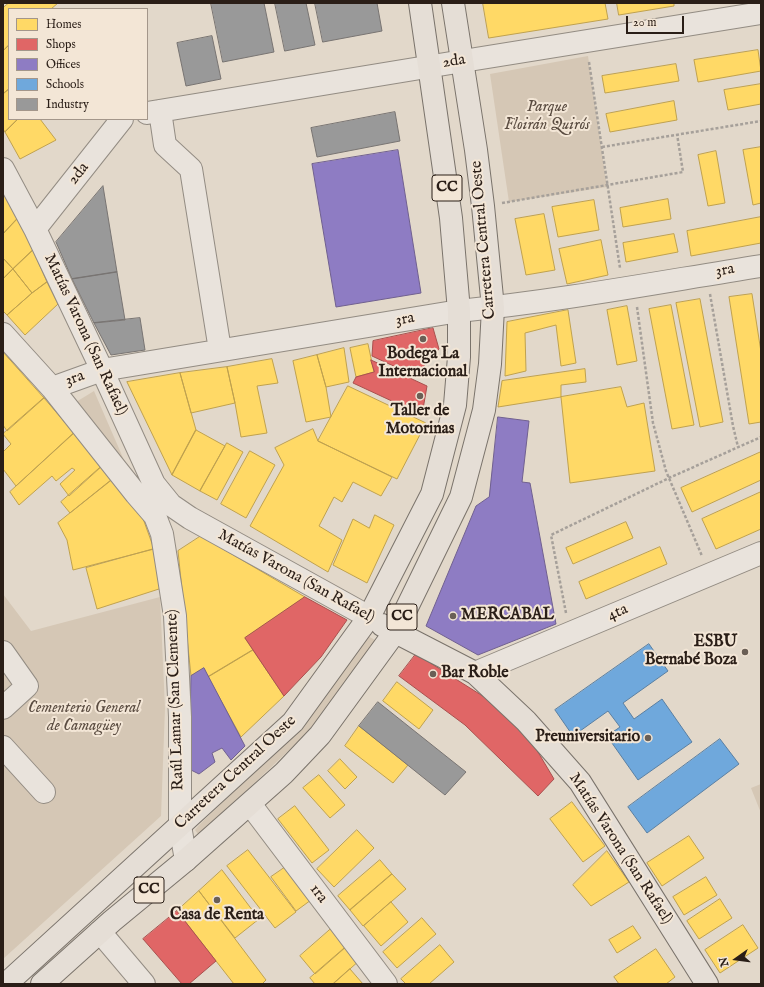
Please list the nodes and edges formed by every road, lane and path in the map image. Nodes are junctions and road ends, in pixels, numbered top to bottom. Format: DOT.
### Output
graph roads {
  1 [pos="420,3"];
  2 [pos="453,3"];
  3 [pos="761,13"];
  4 [pos="585,41"];
  5 [pos="463,61"];
  6 [pos="429,66"];
  7 [pos="153,112"];
  8 [pos="121,120"];
  9 [pos="761,121"];
  10 [pos="677,134"];
  11 [pos="602,147"];
  12 [pos="3,169"];
  13 [pos="608,185"];
  14 [pos="498,204"];
  15 [pos="35,229"];
  16 [pos="761,266"];
  17 [pos="706,274"];
  18 [pos="628,288"];
  19 [pos="493,308"];
  20 [pos="459,311"];
  21 [pos="3,334"];
  22 [pos="220,350"];
  23 [pos="102,370"];
  24 [pos="52,388"];
  25 [pos="761,437"];
  26 [pos="738,447"];
  27 [pos="669,478"];
  28 [pos="145,489"];
  29 [pos="190,518"];
  30 [pos="162,534"];
  31 [pos="761,553"];
  32 [pos="710,575"];
  33 [pos="369,617"];
  34 [pos="395,632"];
  35 [pos="570,633"];
  36 [pos="3,652"];
  37 [pos="475,673"];
  38 [pos="3,708"];
  39 [pos="3,747"];
  40 [pos="44,792"];
  41 [pos="250,804"];
  42 [pos="180,826"];
  43 [pos="186,860"];
  44 [pos="100,932"];
  45 [pos="6,984"];
  46 [pos="42,984"];
  47 [pos="144,984"];
  48 [pos="386,984"];
  49 [pos="707,984"];
  1 -- 6 [label="main road, Carretera Central Oeste / CC"];
  2 -- 5 [label="main road, Carretera Central Oeste / CC"];
  3 -- 4 [label="street, 2da"];
  4 -- 5 [label="street, 2da"];
  4 -- 11 [label="path"];
  5 -- 6 [label="street, 2da"];
  5 -- 19 [label="main road, Carretera Central Oeste / CC"];
  6 -- 7 [label="street, 2da"];
  6 -- 20 [label="main road, Carretera Central Oeste / CC"];
  7 -- 22 [label="street"];
  8 -- 15 [label="street, 2da"];
  9 -- 10 [label="path"];
  10 -- 11 [label="path"];
  10 -- 13 [label="path"];
  11 -- 13 [label="path"];
  12 -- 15 [label="street, Matías Varona (San Rafael)"];
  13 -- 14 [label="path"];
  13 -- 18 [label="path"];
  15 -- 23 [label="street, Matías Varona (San Rafael)"];
  16 -- 17 [label="street, 3ra"];
  17 -- 18 [label="street, 3ra"];
  17 -- 26 [label="path"];
  18 -- 19 [label="street, 3ra"];
  18 -- 27 [label="path"];
  19 -- 20 [label="street, 3ra"];
  19 -- 34 [label="main road, Carretera Central Oeste / CC"];
  20 -- 22 [label="street, 3ra"];
  20 -- 33 [label="main road, Carretera Central Oeste / CC"];
  21 -- 24 [label="street, Raúl Lamar (San Clemente)"];
  22 -- 23 [label="street, 3ra"];
  23 -- 24 [label="street, 3ra"];
  23 -- 28 [label="street, Matías Varona (San Rafael)"];
  24 -- 28 [label="street, Raúl Lamar (San Clemente)"];
  25 -- 26 [label="path"];
  26 -- 27 [label="path"];
  27 -- 32 [label="path"];
  27 -- 35 [label="path"];
  28 -- 29 [label="street, Matías Varona (San Rafael)"];
  28 -- 30 [label="street, Raúl Lamar (San Clemente)"];
  29 -- 30 [label="street"];
  29 -- 33 [label="street, Matías Varona (San Rafael)"];
  30 -- 42 [label="street, Raúl Lamar (San Clemente)"];
  31 -- 32 [label="street, 4ta"];
  32 -- 35 [label="street, 4ta"];
  33 -- 34 [label="main road, Matías Varona (San Rafael)"];
  33 -- 42 [label="main road, Carretera Central Oeste / CC"];
  34 -- 37 [label="main road, Matías Varona (San Rafael)"];
  34 -- 41 [label="main road, Carretera Central Oeste / CC"];
  35 -- 37 [label="street, 4ta"];
  36 -- 38 [label="street"];
  37 -- 49 [label="main road, Matías Varona (San Rafael)"];
  39 -- 40 [label="street"];
  41 -- 43 [label="main road, Carretera Central Oeste / CC"];
  41 -- 48 [label="street, 1ra"];
  42 -- 43 [label="street, Raúl Lamar (San Clemente)"];
  42 -- 45 [label="main road, Carretera Central Oeste / CC"];
  43 -- 44 [label="main road, Carretera Central Oeste / CC"];
  44 -- 46 [label="main road, Carretera Central Oeste / CC"];
  44 -- 47 [label="street"];
}
